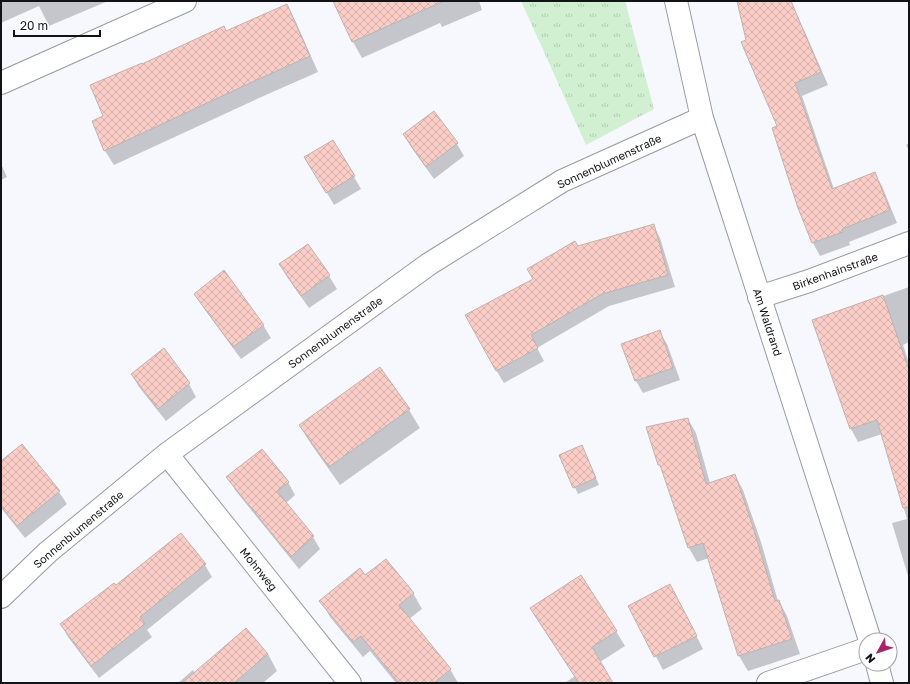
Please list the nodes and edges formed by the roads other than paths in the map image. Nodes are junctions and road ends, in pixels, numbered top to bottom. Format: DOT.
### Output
graph roads {
  1 [pos="185,1"];
  2 [pos="676,1"];
  3 [pos="1,83"];
  4 [pos="702,118"];
  5 [pos="909,243"];
  6 [pos="760,297"];
  7 [pos="167,454"];
  8 [pos="1,597"];
  9 [pos="867,632"];
  10 [pos="858,652"];
  11 [pos="879,672"];
  12 [pos="350,683"];
  13 [pos="768,683"];
  14 [pos="882,683"];
  1 -- 3 [label="street"];
  2 -- 4 [label="street, Am Waldrand"];
  4 -- 6 [label="street, Am Waldrand"];
  4 -- 7 [label="street, Sonnenblumenstraße"];
  5 -- 6 [label="street, Birkenhainstraße"];
  6 -- 9 [label="street, Am Waldrand"];
  7 -- 8 [label="street, Sonnenblumenstraße"];
  7 -- 12 [label="street, Mohnweg"];
  10 -- 13 [label="street"];
  11 -- 14 [label="street"];
}
